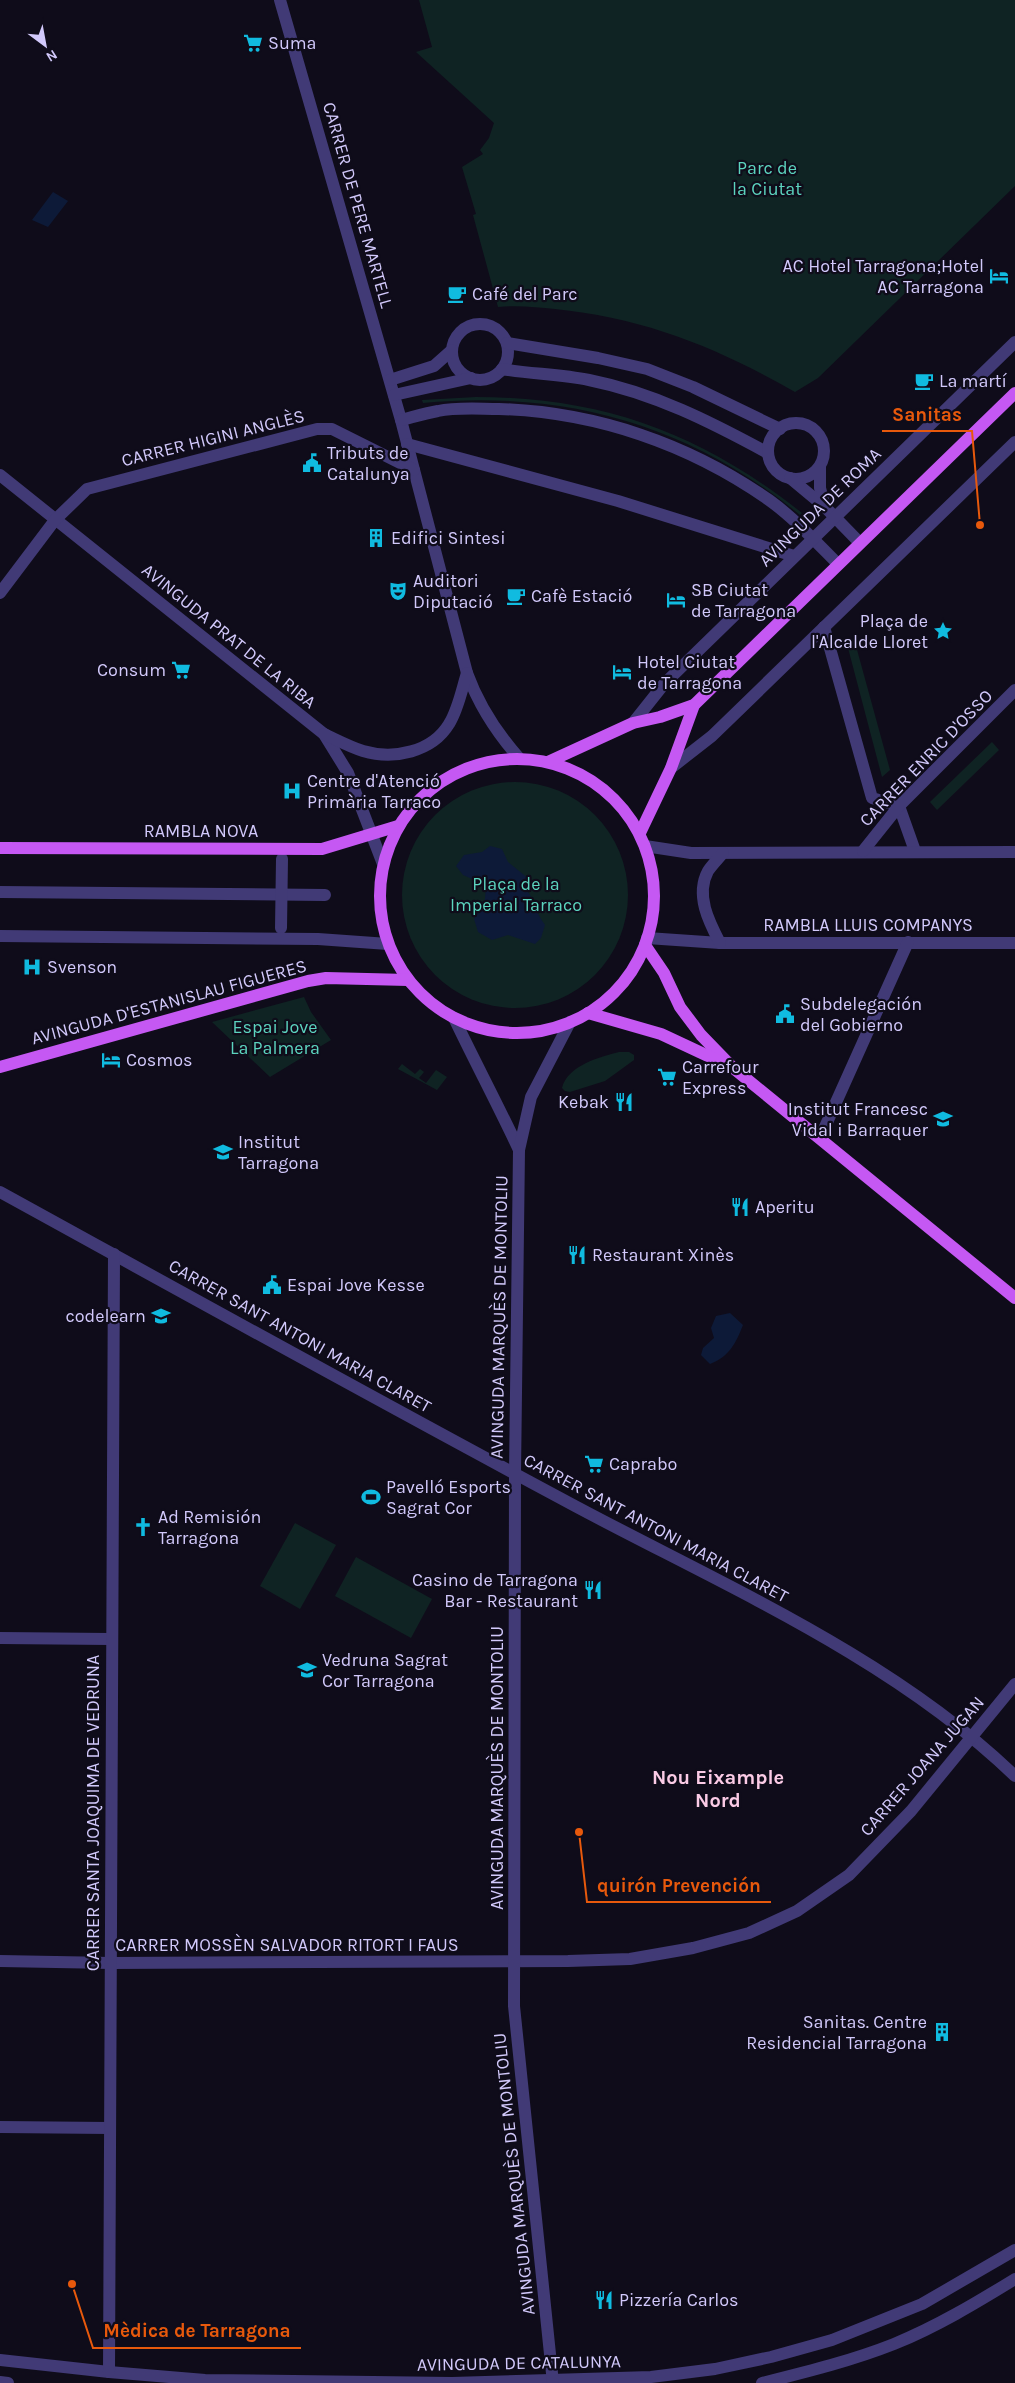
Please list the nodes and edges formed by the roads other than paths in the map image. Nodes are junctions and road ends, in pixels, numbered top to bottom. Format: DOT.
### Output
graph roads {
  1 [pos="280,0"];
  2 [pos="1015,342"];
  3 [pos="507,343"];
  4 [pos="452,350"];
  5 [pos="502,369"];
  6 [pos="472,378"];
  7 [pos="390,380"];
  8 [pos="1015,393"];
  9 [pos="394,394"];
  10 [pos="401,420"];
  11 [pos="780,429"];
  12 [pos="1015,442"];
  13 [pos="407,444"];
  14 [pos="768,453"];
  15 [pos="820,466"];
  16 [pos="414,470"];
  17 [pos="0,475"];
  18 [pos="790,478"];
  19 [pos="825,507"];
  20 [pos="834,517"];
  21 [pos="56,520"];
  22 [pos="812,538"];
  23 [pos="860,543"];
  24 [pos="794,556"];
  25 [pos="838,564"];
  26 [pos="0,593"];
  27 [pos="824,627"];
  28 [pos="467,673"];
  29 [pos="1015,690"];
  30 [pos="694,704"];
  31 [pos="633,723"];
  32 [pos="324,734"];
  33 [pos="519,758"];
  34 [pos="548,762"];
  35 [pos="671,768"];
  36 [pos="899,806"];
  37 [pos="398,826"];
  38 [pos="372,834"];
  39 [pos="640,834"];
  40 [pos="645,846"];
  41 [pos="0,848"];
  42 [pos="863,851"];
  43 [pos="915,851"];
  44 [pos="1015,852"];
  45 [pos="723,853"];
  46 [pos="282,859"];
  47 [pos="383,864"];
  48 [pos="0,892"];
  49 [pos="282,895"];
  50 [pos="325,896"];
  51 [pos="281,928"];
  52 [pos="0,936"];
  53 [pos="646,942"];
  54 [pos="908,942"];
  55 [pos="720,943"];
  56 [pos="1015,943"];
  57 [pos="388,944"];
  58 [pos="408,980"];
  59 [pos="588,1013"];
  60 [pos="454,1018"];
  61 [pos="570,1022"];
  62 [pos="732,1066"];
  63 [pos="0,1067"];
  64 [pos="820,1138"];
  65 [pos="518,1150"];
  66 [pos="0,1192"];
  67 [pos="114,1254"];
  68 [pos="1015,1298"];
  69 [pos="515,1473"];
  70 [pos="0,1638"];
  71 [pos="110,1639"];
  72 [pos="1015,1684"];
  73 [pos="972,1736"];
  74 [pos="1015,1776"];
  75 [pos="0,1961"];
  76 [pos="514,1962"];
  77 [pos="111,1963"];
  78 [pos="0,2127"];
  79 [pos="110,2128"];
  80 [pos="1015,2250"];
  81 [pos="1015,2279"];
  82 [pos="0,2360"];
  83 [pos="110,2372"];
  84 [pos="0,2382"];
  85 [pos="553,2382"];
  86 [pos="8,2383"];
  87 [pos="762,2383"];
  1 -- 7 [label="street, CARRER DE PERE MARTELL"];
  2 -- 20 [label="street, AVINGUDA DE ROMA"];
  3 -- 4 [label="street"];
  3 -- 5 [label="street"];
  3 -- 11 [label="street"];
  4 -- 6 [label="street"];
  4 -- 7 [label="street"];
  5 -- 6 [label="street"];
  5 -- 14 [label="street"];
  6 -- 9 [label="street"];
  7 -- 9 [label="street, CARRER DE PERE MARTELL"];
  8 -- 23 [label="main road, AVINGUDA DE ROMA"];
  9 -- 10 [label="street, CARRER DE PERE MARTELL"];
  10 -- 13 [label="street, CARRER DE PERE MARTELL"];
  10 -- 22 [label="street"];
  11 -- 14 [label="street"];
  11 -- 15 [label="street"];
  12 -- 27 [label="street, AVINGUDA DE ROMA"];
  13 -- 16 [label="street, CARRER DE PERE MARTELL"];
  13 -- 24 [label="street"];
  14 -- 18 [label="street"];
  15 -- 18 [label="street"];
  15 -- 19 [label="street"];
  16 -- 21 [label="street, CARRER HIGINI ANGLÈS"];
  16 -- 28 [label="street, CARRER DE PERE MARTELL"];
  17 -- 21 [label="street, AVINGUDA PRAT DE LA RIBA"];
  18 -- 19 [label="street"];
  19 -- 20 [label="street"];
  20 -- 22 [label="street, AVINGUDA DE ROMA"];
  20 -- 23 [label="street"];
  21 -- 26 [label="street, CARRER HIGINI ANGLÈS"];
  21 -- 32 [label="street, AVINGUDA PRAT DE LA RIBA"];
  22 -- 24 [label="street, AVINGUDA DE ROMA"];
  22 -- 25 [label="street"];
  23 -- 25 [label="main road, AVINGUDA DE ROMA"];
  24 -- 31 [label="street, AVINGUDA DE ROMA"];
  25 -- 30 [label="main road, AVINGUDA DE ROMA"];
  27 -- 35 [label="street, AVINGUDA DE ROMA"];
  27 -- 36 [label="street"];
  28 -- 32 [label="street"];
  28 -- 33 [label="street, CARRER DE PERE MARTELL"];
  29 -- 36 [label="street, CARRER ENRIC D'OSSO"];
  30 -- 31 [label="main road, AVINGUDA DE ROMA"];
  30 -- 35 [label="main road, AVINGUDA DE ROMA"];
  31 -- 34 [label="main road, AVINGUDA DE ROMA"];
  32 -- 38 [label="street, AVINGUDA PRAT DE LA RIBA"];
  33 -- 34 [label="main road"];
  33 -- 37 [label="main road"];
  34 -- 39 [label="main road"];
  35 -- 39 [label="main road, AVINGUDA DE ROMA"];
  36 -- 42 [label="street, CARRER ENRIC D'OSSO"];
  36 -- 43 [label="street"];
  37 -- 38 [label="main road, RAMBLA NOVA"];
  37 -- 47 [label="main road"];
  38 -- 41 [label="main road, RAMBLA NOVA"];
  38 -- 47 [label="street, AVINGUDA PRAT DE LA RIBA"];
  39 -- 40 [label="main road"];
  40 -- 45 [label="street"];
  40 -- 53 [label="main road"];
  42 -- 43 [label="street"];
  42 -- 45 [label="street"];
  43 -- 44 [label="street"];
  45 -- 55 [label="street"];
  46 -- 49 [label="street"];
  47 -- 57 [label="main road"];
  48 -- 49 [label="street"];
  49 -- 50 [label="street"];
  49 -- 51 [label="street"];
  52 -- 57 [label="street"];
  53 -- 55 [label="street, RAMBLA LLUIS COMPANYS"];
  53 -- 59 [label="main road"];
  53 -- 62 [label="main road"];
  54 -- 55 [label="street, RAMBLA LLUIS COMPANYS"];
  54 -- 56 [label="street, RAMBLA LLUIS COMPANYS"];
  54 -- 64 [label="street"];
  57 -- 58 [label="main road"];
  58 -- 60 [label="main road"];
  58 -- 63 [label="main road, AVINGUDA D'ESTANISLAU FIGUERES"];
  59 -- 61 [label="main road"];
  59 -- 62 [label="main road"];
  60 -- 61 [label="main road"];
  60 -- 65 [label="street, AVINGUDA MARQUÈS DE MONTOLIU"];
  61 -- 65 [label="street, AVINGUDA MARQUÈS DE MONTOLIU"];
  62 -- 64 [label="main road"];
  64 -- 68 [label="main road"];
  65 -- 69 [label="street, AVINGUDA MARQUÈS DE MONTOLIU"];
  66 -- 67 [label="street, CARRER SANT ANTONI MARIA CLARET"];
  67 -- 69 [label="street, CARRER SANT ANTONI MARIA CLARET"];
  67 -- 71 [label="street, CARRER SANTA JOAQUIMA DE VEDRUNA"];
  69 -- 73 [label="street, CARRER SANT ANTONI MARIA CLARET"];
  69 -- 76 [label="street, AVINGUDA MARQUÈS DE MONTOLIU"];
  70 -- 71 [label="street"];
  71 -- 77 [label="street, CARRER SANTA JOAQUIMA DE VEDRUNA"];
  72 -- 73 [label="street, CARRER JOANA JUGAN"];
  73 -- 74 [label="street, CARRER SANT ANTONI MARIA CLARET"];
  73 -- 76 [label="street, CARRER JOANA JUGAN"];
  75 -- 77 [label="street, CARRER MOSSÈN SALVADOR RITORT I FAUS"];
  76 -- 77 [label="street, CARRER MOSSÈN SALVADOR RITORT I FAUS"];
  76 -- 85 [label="street, AVINGUDA MARQUÈS DE MONTOLIU"];
  77 -- 79 [label="street, CARRER SANTA JOAQUIMA DE VEDRUNA"];
  78 -- 79 [label="street"];
  79 -- 83 [label="street, CARRER SANTA JOAQUIMA DE VEDRUNA"];
  80 -- 85 [label="street, AVINGUDA DE CATALUNYA"];
  81 -- 87 [label="street"];
  82 -- 83 [label="street, AVINGUDA DE CATALUNYA"];
  83 -- 85 [label="street, AVINGUDA DE CATALUNYA"];
  84 -- 86 [label="street"];
}
